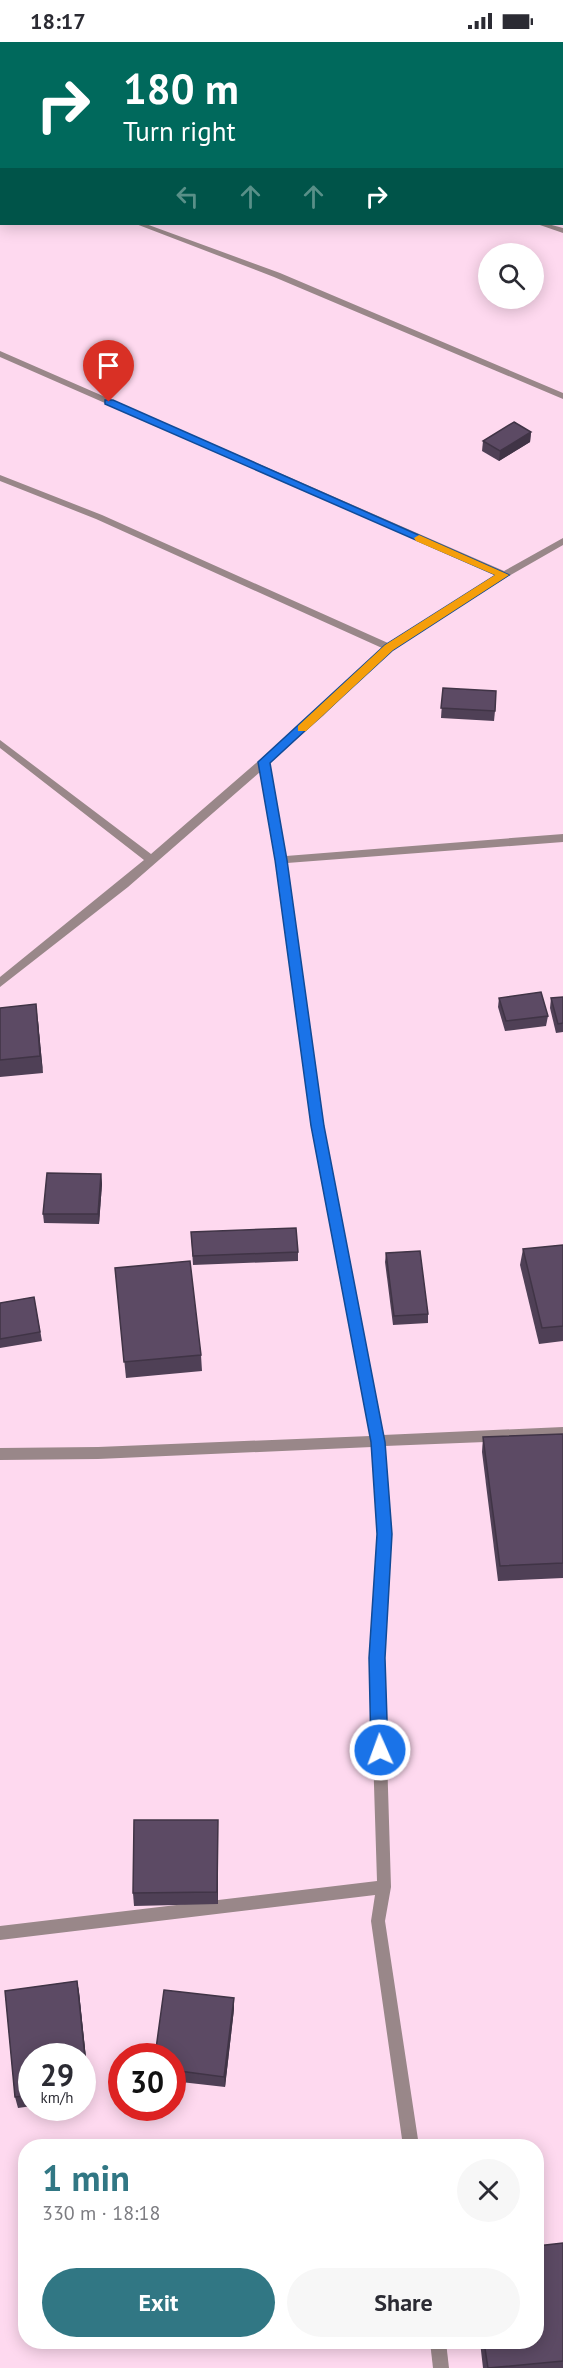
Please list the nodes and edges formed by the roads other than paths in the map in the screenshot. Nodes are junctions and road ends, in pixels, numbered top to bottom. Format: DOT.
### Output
graph roads {
  1 [pos="143,225"];
  2 [pos="544,225"];
  3 [pos="563,231"];
  4 [pos="0,354"];
  5 [pos="563,396"];
  6 [pos="0,478"];
  7 [pos="562,546"];
  8 [pos="504,575"];
  9 [pos="389,647"];
  10 [pos="0,742"];
  11 [pos="264,762"];
  12 [pos="563,838"];
  13 [pos="151,860"];
  14 [pos="281,860"];
  15 [pos="0,983"];
  16 [pos="563,1433"];
  17 [pos="378,1442"];
  18 [pos="0,1454"];
  19 [pos="384,1887"];
  20 [pos="0,1933"];
  21 [pos="410,2139"];
  22 [pos="439,2349"];
  23 [pos="441,2368"];
  1 -- 5 [label="street"];
  2 -- 3 [label="street"];
  4 -- 8 [label="street"];
  6 -- 9 [label="street"];
  7 -- 8 [label="street"];
  8 -- 9 [label="street"];
  9 -- 11 [label="street"];
  10 -- 13 [label="street"];
  11 -- 13 [label="street"];
  11 -- 14 [label="street"];
  12 -- 14 [label="street"];
  13 -- 15 [label="street"];
  14 -- 17 [label="street"];
  16 -- 17 [label="street"];
  17 -- 18 [label="street"];
  17 -- 19 [label="street"];
  19 -- 20 [label="street"];
  19 -- 21 [label="street"];
  22 -- 23 [label="street"];
}
